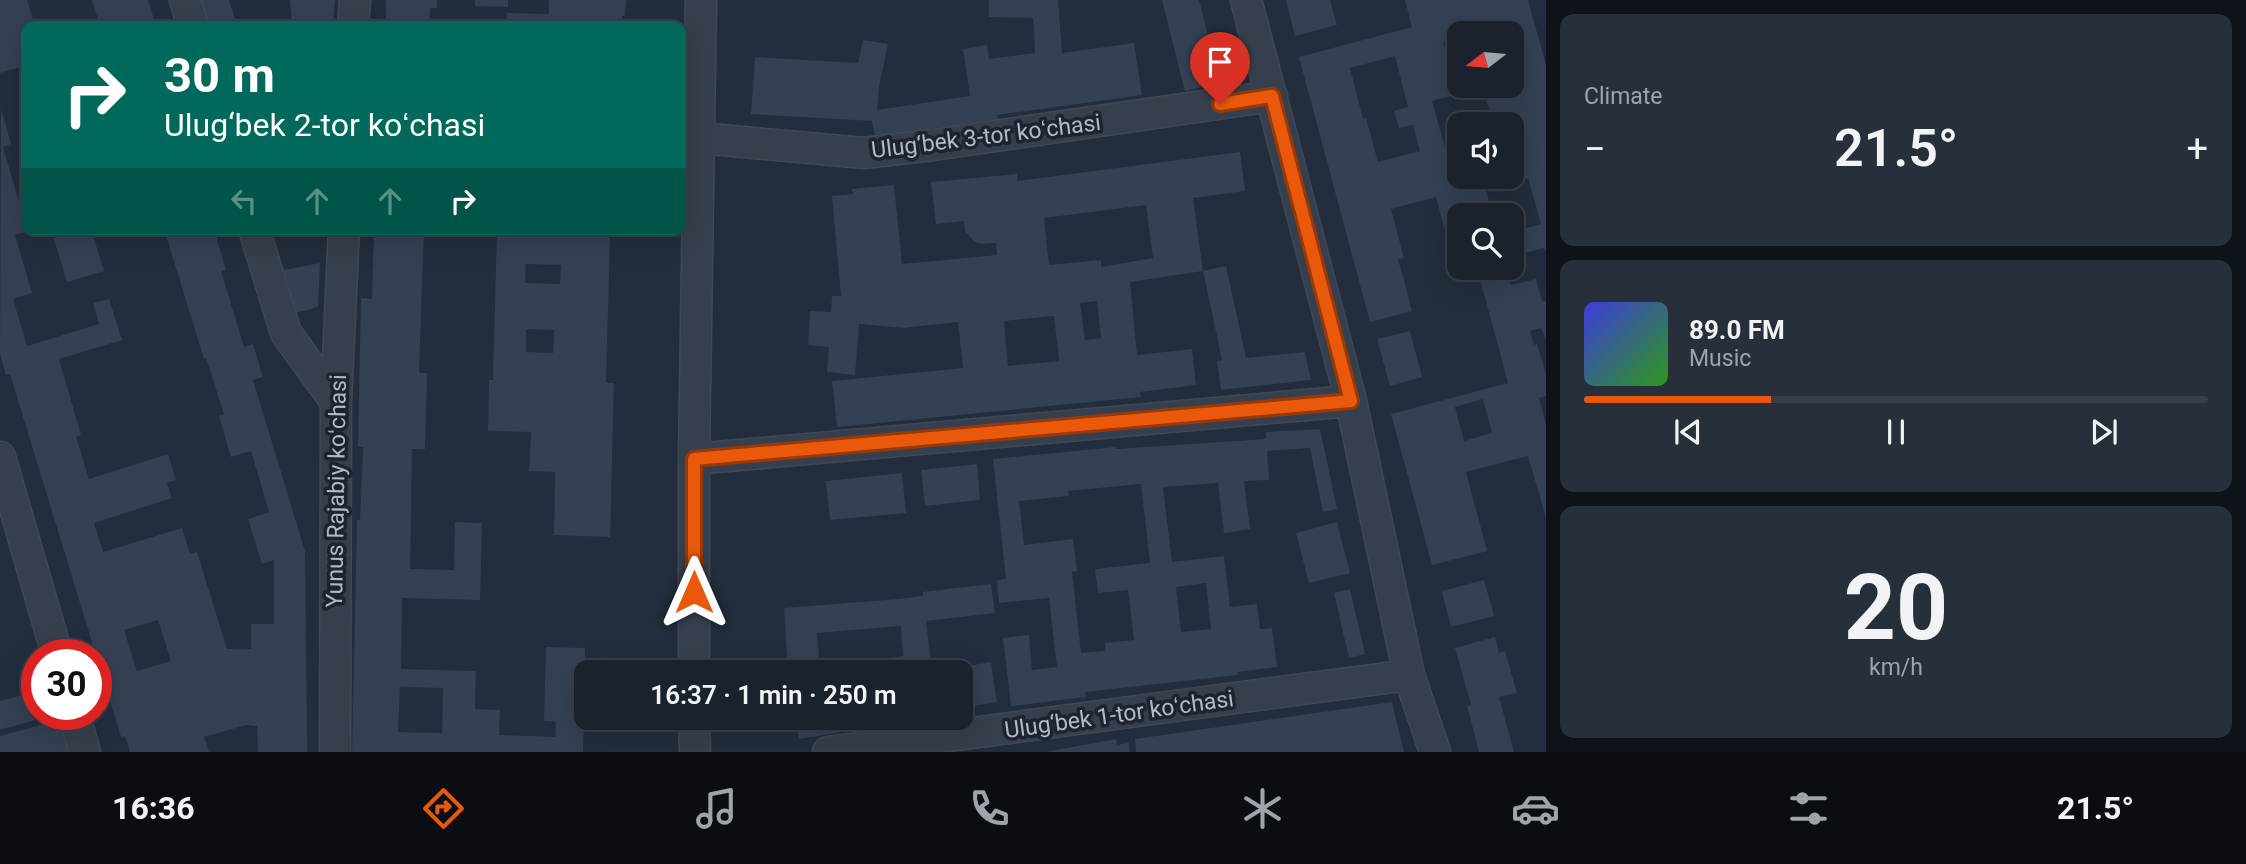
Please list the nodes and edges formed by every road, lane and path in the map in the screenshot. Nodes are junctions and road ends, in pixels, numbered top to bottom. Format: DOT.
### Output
graph roads {
  1 [pos="185,0"];
  2 [pos="355,0"];
  3 [pos="701,0"];
  4 [pos="1246,0"];
  5 [pos="191,21"];
  6 [pos="354,21"];
  7 [pos="1272,96"];
  8 [pos="699,138"];
  9 [pos="256,235"];
  10 [pos="344,235"];
  11 [pos="1351,401"];
  12 [pos="336,402"];
  13 [pos="0,457"];
  14 [pos="694,459"];
  15 [pos="53,639"];
  16 [pos="694,660"];
  17 [pos="1409,675"];
  18 [pos="79,730"];
  19 [pos="695,730"];
  20 [pos="85,752"];
  21 [pos="335,752"];
  22 [pos="695,752"];
  23 [pos="828,752"];
  24 [pos="1435,752"];
  1 -- 5 [label="street"];
  2 -- 6 [label="street"];
  3 -- 8 [label="street"];
  4 -- 7 [label="street"];
  7 -- 8 [label="street, Ulug‘bek 3-tor koʻchasi"];
  7 -- 11 [label="street"];
  8 -- 14 [label="street"];
  9 -- 12 [label="street"];
  10 -- 12 [label="street, Yunus Rajabiy koʻchasi"];
  11 -- 14 [label="street"];
  11 -- 17 [label="street"];
  12 -- 21 [label="street, Yunus Rajabiy koʻchasi"];
  13 -- 15 [label="street"];
  14 -- 16 [label="street"];
  17 -- 23 [label="street, Ulug‘bek 1-tor koʻchasi"];
  17 -- 24 [label="street"];
  18 -- 20 [label="street"];
  19 -- 22 [label="street"];
}
